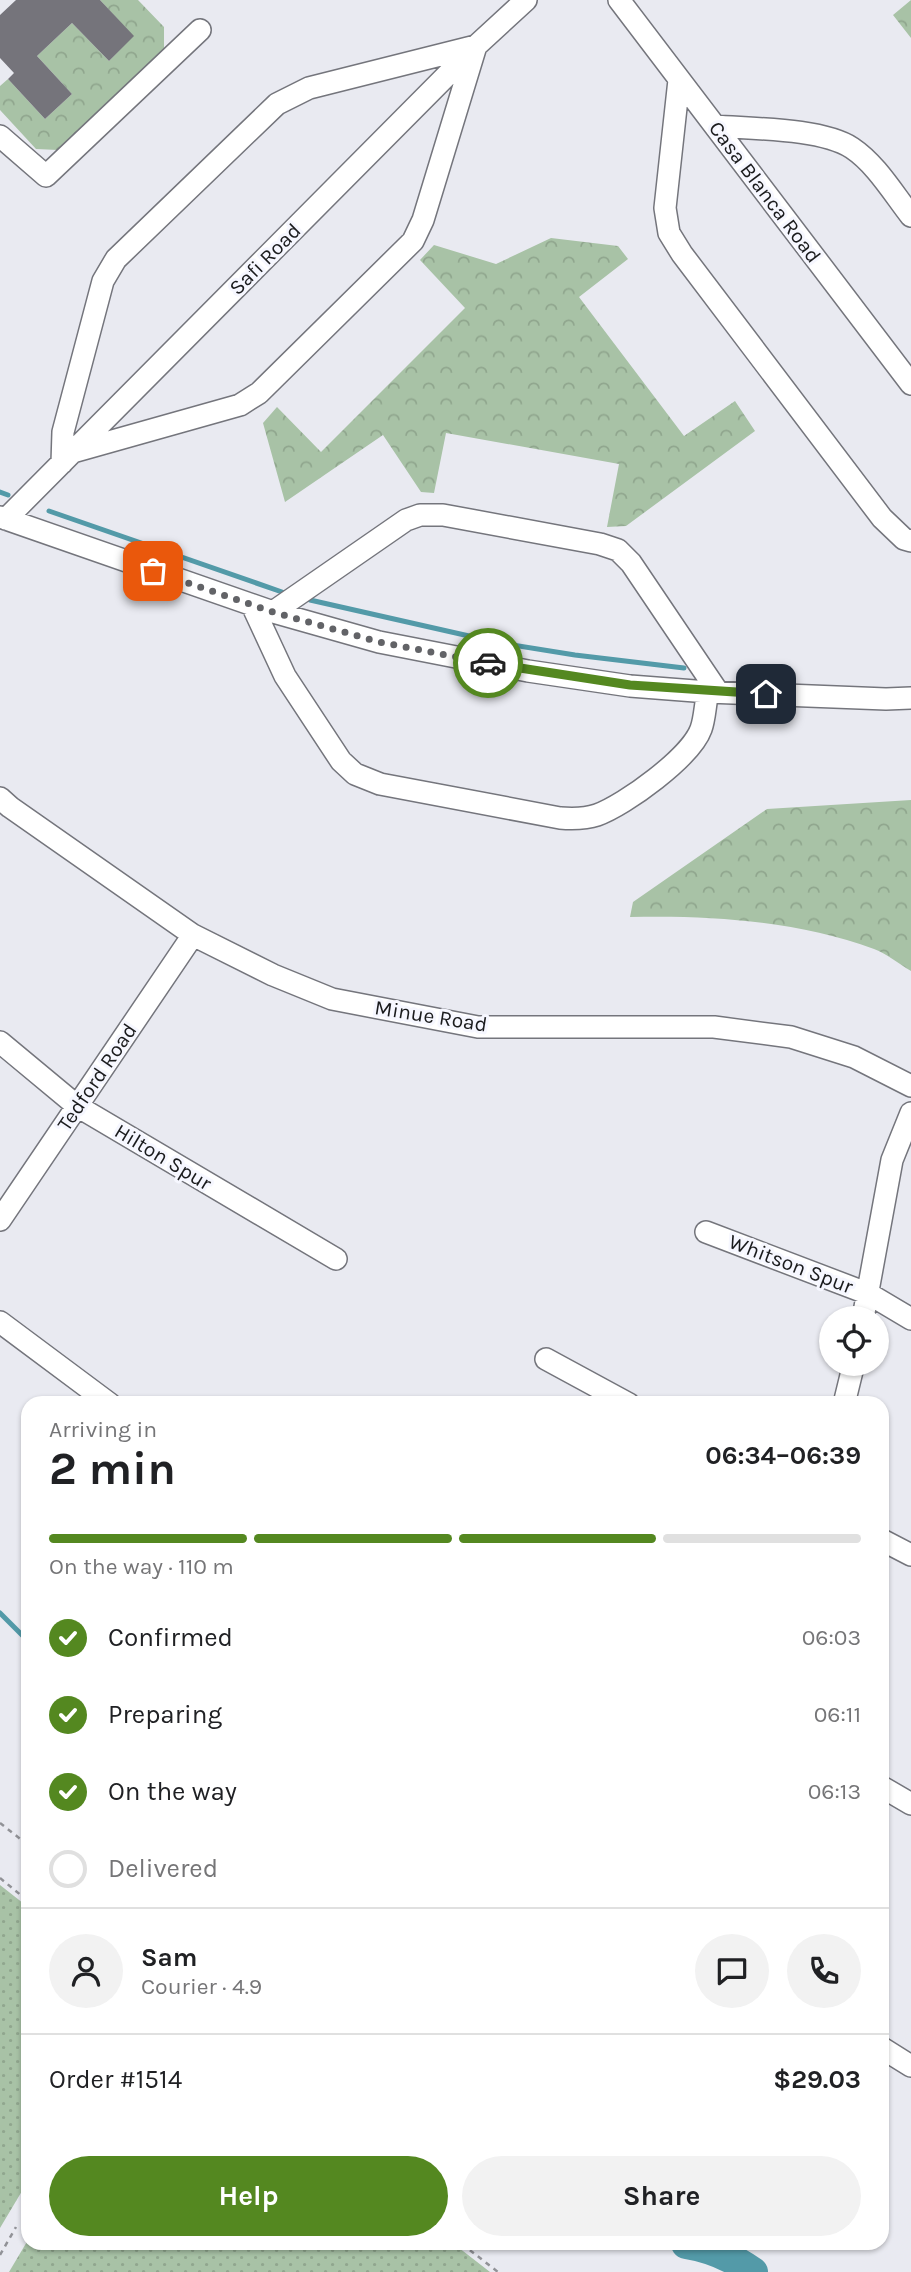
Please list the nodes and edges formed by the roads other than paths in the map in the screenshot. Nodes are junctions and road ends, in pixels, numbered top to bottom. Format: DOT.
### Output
graph roads {
  1 [pos="526,0"];
  2 [pos="619,0"];
  3 [pos="200,30"];
  4 [pos="476,46"];
  5 [pos="679,80"];
  6 [pos="715,126"];
  7 [pos="0,136"];
  8 [pos="911,216"];
  9 [pos="911,384"];
  10 [pos="67,458"];
  11 [pos="3,518"];
  12 [pos="911,541"];
  13 [pos="251,605"];
  14 [pos="273,612"];
  15 [pos="713,692"];
  16 [pos="911,698"];
  17 [pos="0,798"];
  18 [pos="194,935"];
  19 [pos="0,1042"];
  20 [pos="911,1086"];
  21 [pos="77,1106"];
  22 [pos="911,1113"];
  23 [pos="0,1220"];
  24 [pos="706,1233"];
  25 [pos="336,1259"];
  26 [pos="869,1294"];
  27 [pos="866,1306"];
  28 [pos="911,1319"];
  29 [pos="0,1322"];
  30 [pos="546,1359"];
  31 [pos="851,1376"];
  32 [pos="99,1396"];
  33 [pos="614,1396"];
  34 [pos="846,1396"];
  35 [pos="889,1544"];
  36 [pos="911,1555"];
  37 [pos="889,1791"];
  38 [pos="911,1804"];
  39 [pos="889,2052"];
  40 [pos="911,2066"];
  1 -- 4 [label="street, Safi Road"];
  2 -- 5 [label="street, Casa Blanca Road"];
  3 -- 7 [label="street"];
  4 -- 10 [label="street, Safi Road"];
  4 -- 10 [label="street"];
  4 -- 10 [label="street"];
  5 -- 6 [label="street, Casa Blanca Road"];
  5 -- 12 [label="street"];
  6 -- 8 [label="street"];
  6 -- 9 [label="street, Casa Blanca Road"];
  10 -- 11 [label="street, Safi Road"];
  11 -- 13 [label="street"];
  13 -- 14 [label="street"];
  13 -- 15 [label="street"];
  14 -- 15 [label="street"];
  14 -- 15 [label="street"];
  15 -- 16 [label="street"];
  17 -- 18 [label="street, Minue Road"];
  18 -- 20 [label="street, Minue Road"];
  18 -- 21 [label="street, Tedford Road"];
  19 -- 21 [label="street, Hilton Spur"];
  21 -- 23 [label="street, Tedford Road"];
  21 -- 25 [label="street, Hilton Spur"];
  22 -- 26 [label="street"];
  24 -- 26 [label="street, Whitson Spur"];
  26 -- 27 [label="street"];
  26 -- 28 [label="street, Whitson Spur"];
  29 -- 32 [label="street"];
  30 -- 33 [label="street"];
  31 -- 34 [label="street"];
  35 -- 36 [label="street"];
  37 -- 38 [label="street"];
  39 -- 40 [label="street"];
}
